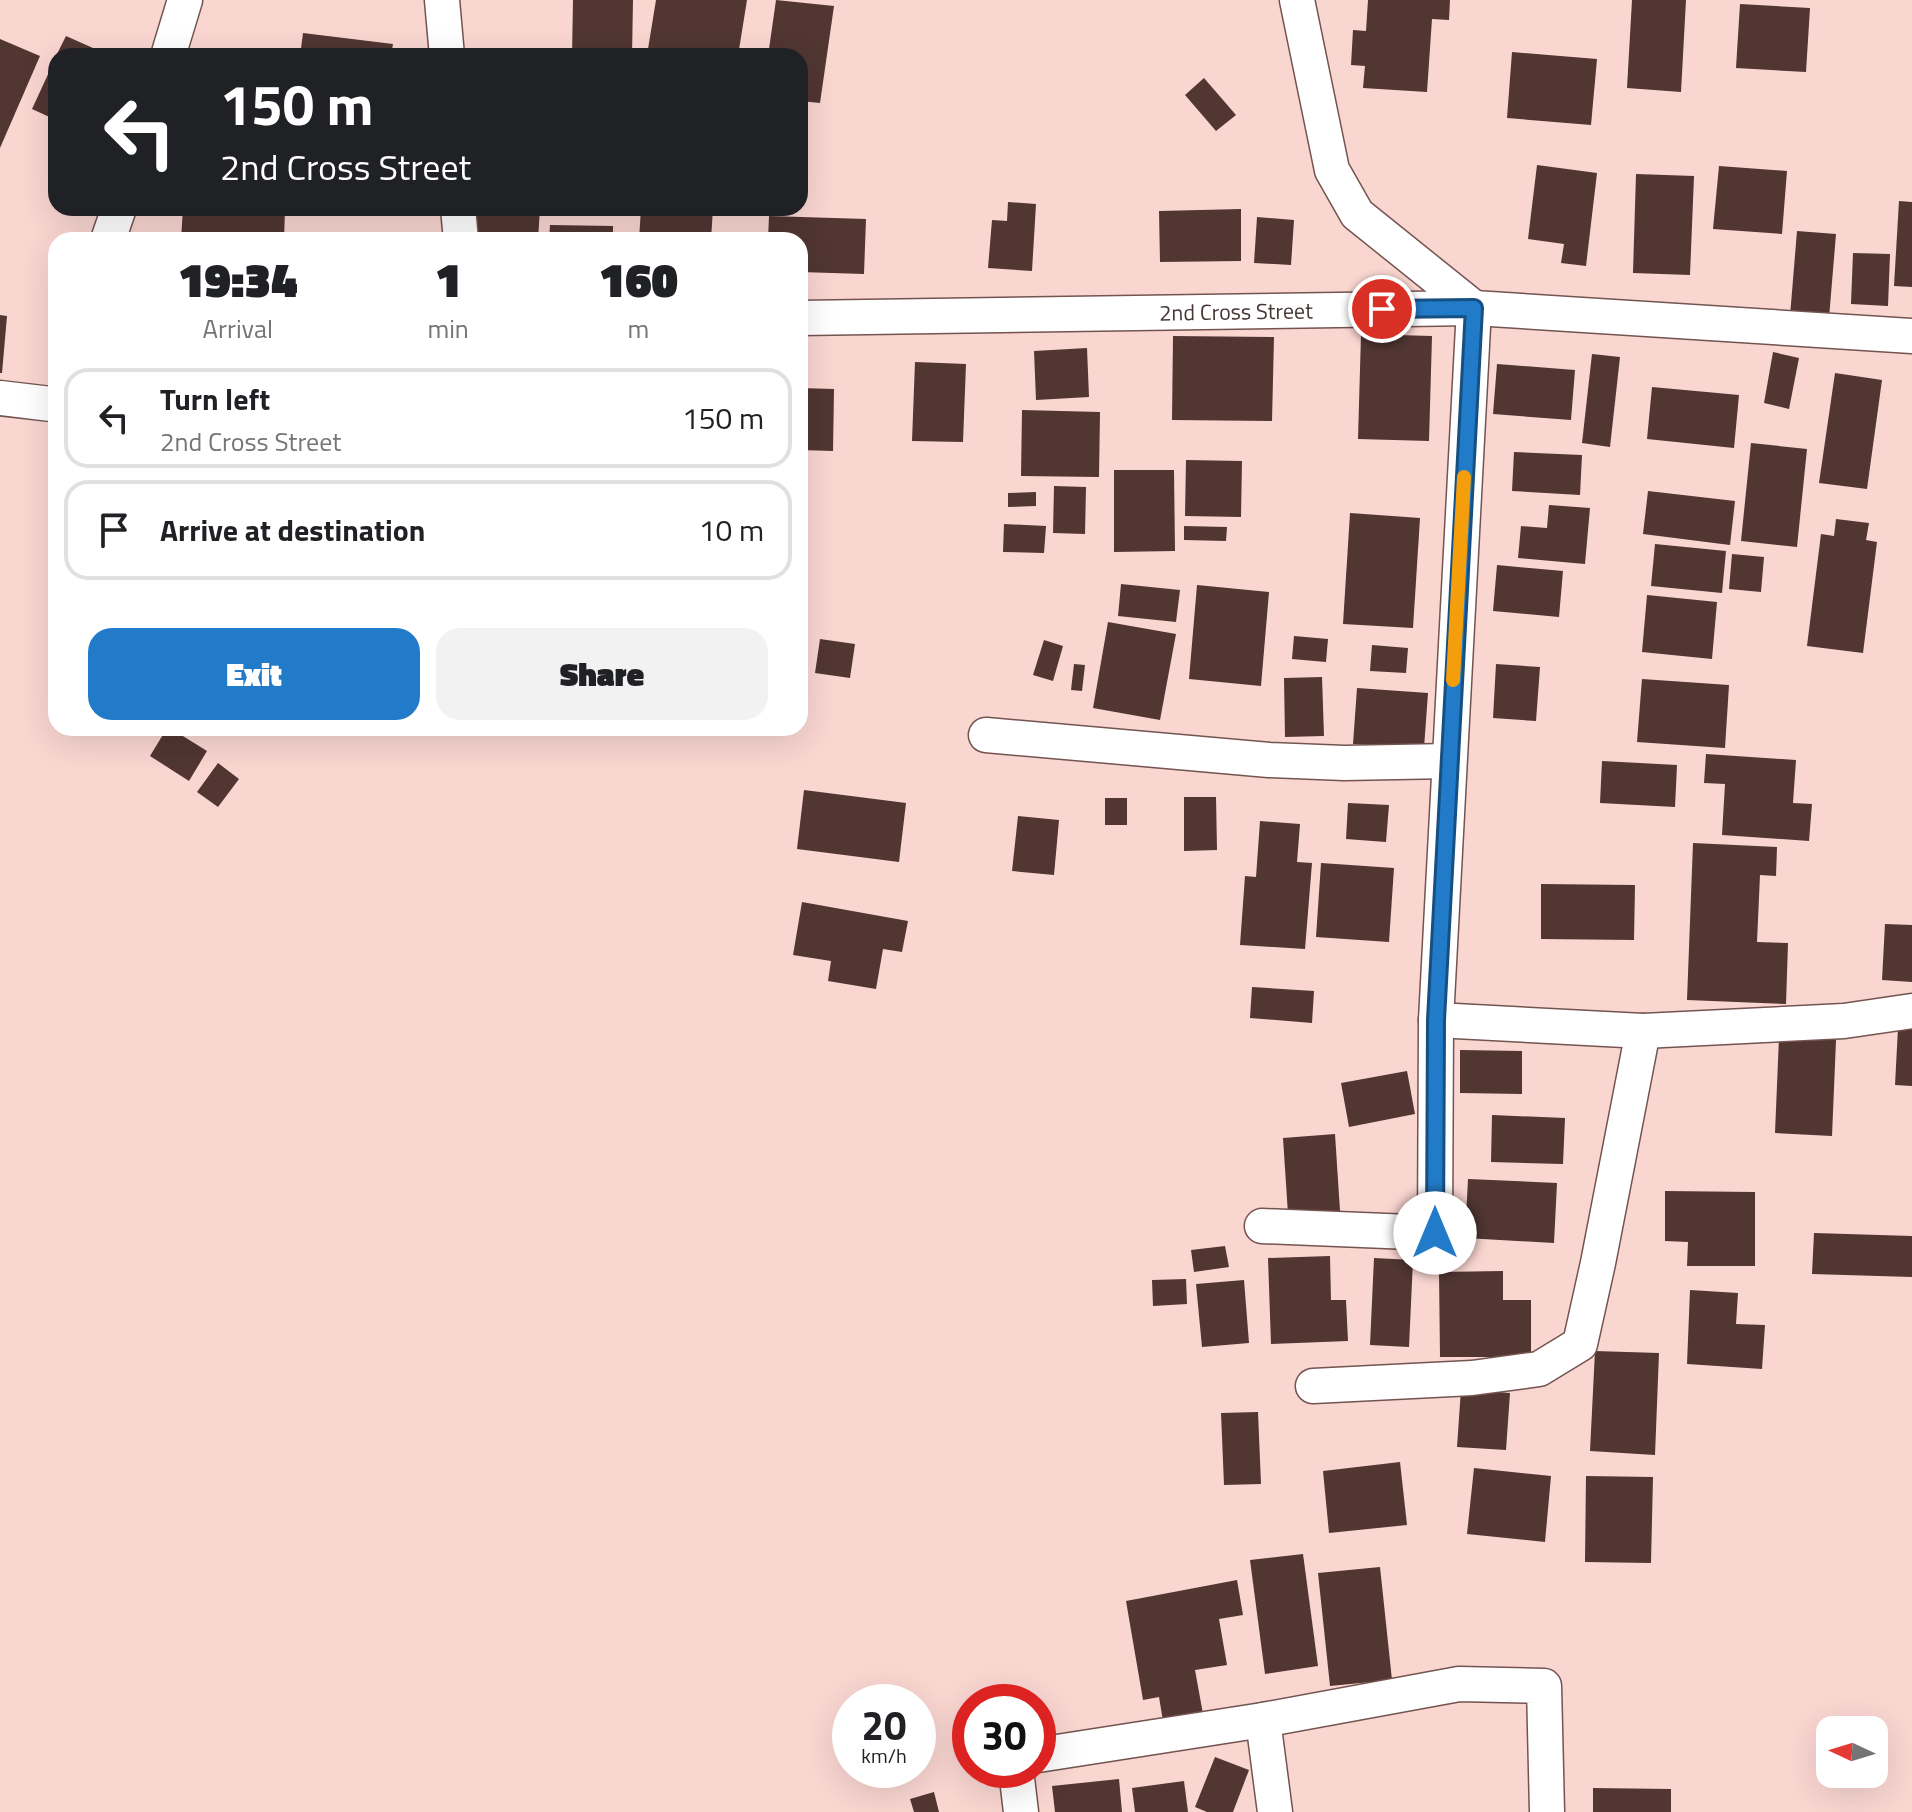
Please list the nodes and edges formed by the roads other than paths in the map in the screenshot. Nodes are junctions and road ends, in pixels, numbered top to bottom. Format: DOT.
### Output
graph roads {
  1 [pos="185,0"];
  2 [pos="442,0"];
  3 [pos="1297,0"];
  4 [pos="170,48"];
  5 [pos="446,48"];
  6 [pos="1474,308"];
  7 [pos="808,318"];
  8 [pos="1912,336"];
  9 [pos="0,398"];
  10 [pos="48,399"];
  11 [pos="986,735"];
  12 [pos="1449,761"];
  13 [pos="1912,1011"];
  14 [pos="1436,1020"];
  15 [pos="1643,1031"];
  16 [pos="1262,1226"];
  17 [pos="1313,1386"];
  18 [pos="1263,1720"];
  19 [pos="1056,1752"];
  20 [pos="1018,1788"];
  21 [pos="1021,1812"];
  22 [pos="1275,1812"];
  23 [pos="1547,1812"];
  1 -- 4 [label="street"];
  2 -- 5 [label="street"];
  3 -- 6 [label="street"];
  6 -- 7 [label="street, 2nd Cross Street"];
  6 -- 8 [label="street, 2nd Cross Street"];
  6 -- 12 [label="street"];
  9 -- 10 [label="street"];
  11 -- 12 [label="street"];
  12 -- 14 [label="street"];
  13 -- 15 [label="street"];
  14 -- 15 [label="street"];
  14 -- 16 [label="street"];
  15 -- 17 [label="street"];
  18 -- 19 [label="street"];
  18 -- 22 [label="street"];
  18 -- 23 [label="street"];
  20 -- 21 [label="street"];
}
